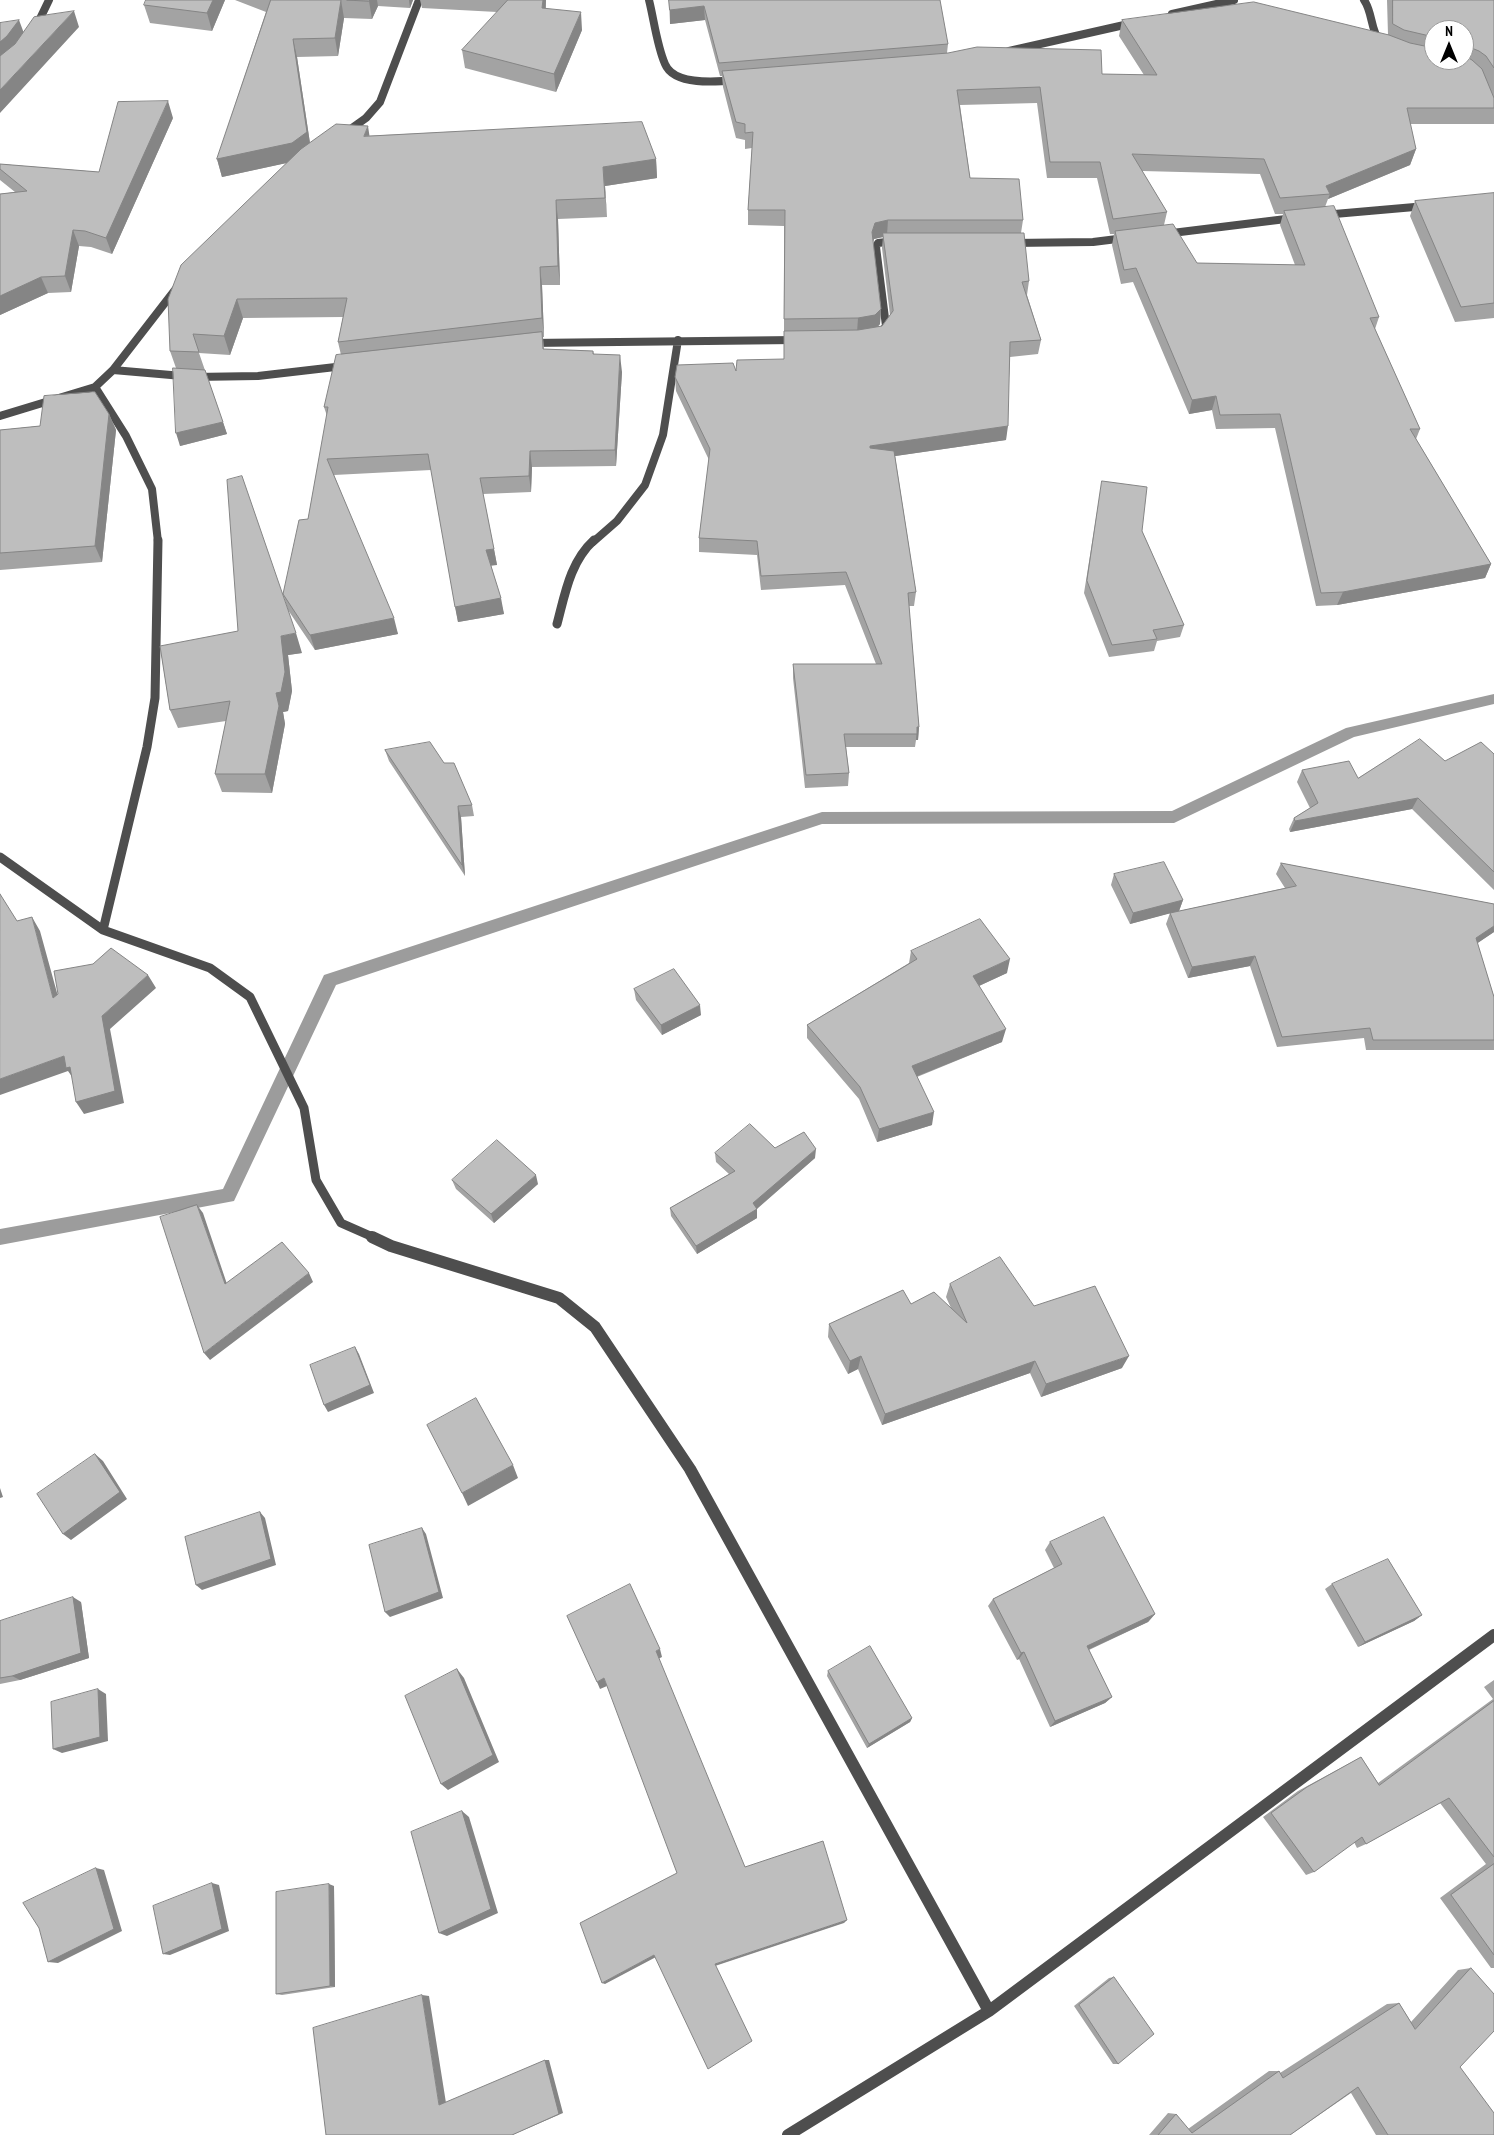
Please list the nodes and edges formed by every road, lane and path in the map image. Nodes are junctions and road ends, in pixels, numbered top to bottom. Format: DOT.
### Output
graph roads {
  1 [pos="49,0"];
  2 [pos="419,0"];
  3 [pos="649,0"];
  4 [pos="1234,0"];
  5 [pos="1364,0"];
  6 [pos="1167,15"];
  7 [pos="1138,22"];
  8 [pos="34,32"];
  9 [pos="1385,45"];
  10 [pos="1004,52"];
  11 [pos="744,79"];
  12 [pos="334,140"];
  13 [pos="1430,206"];
  14 [pos="1312,216"];
  15 [pos="1303,217"];
  16 [pos="1158,234"];
  17 [pos="1130,238"];
  18 [pos="906,241"];
  19 [pos="1002,242"];
  20 [pos="184,279"];
  21 [pos="870,337"];
  22 [pos="678,340"];
  23 [pos="807,340"];
  24 [pos="525,344"];
  25 [pos="357,364"];
  26 [pos="112,370"];
  27 [pos="95,387"];
  28 [pos="0,416"];
  29 [pos="557,624"];
  30 [pos="0,857"];
  31 [pos="103,930"];
  32 [pos="1494,1635"];
  33 [pos="989,2011"];
  34 [pos="788,2135"];
  1 -- 8 [label="street"];
  2 -- 12 [label="street"];
  3 -- 11 [label="street"];
  4 -- 6 [label="street"];
  5 -- 9 [label="street"];
  7 -- 10 [label="street"];
  13 -- 14 [label="street"];
  15 -- 16 [label="street"];
  17 -- 19 [label="street"];
  18 -- 21 [label="street"];
  20 -- 26 [label="street"];
  22 -- 23 [label="street"];
  22 -- 24 [label="street"];
  22 -- 29 [label="street"];
  25 -- 26 [label="street"];
  26 -- 27 [label="street"];
  27 -- 28 [label="street"];
  27 -- 31 [label="street"];
  30 -- 31 [label="street"];
  31 -- 33 [label="street"];
  32 -- 33 [label="street"];
  33 -- 34 [label="street"];
}
